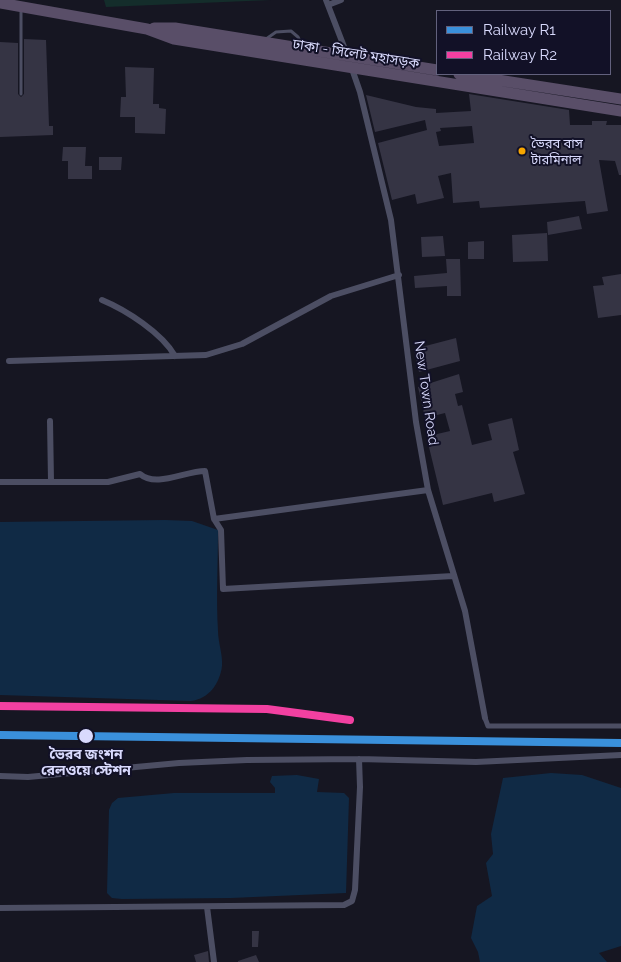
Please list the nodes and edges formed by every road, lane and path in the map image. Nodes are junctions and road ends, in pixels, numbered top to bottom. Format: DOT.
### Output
graph roads {
  1 [pos="341,0"];
  2 [pos="0,3"];
  3 [pos="327,3"];
  4 [pos="21,6"];
  5 [pos="147,29"];
  6 [pos="264,41"];
  7 [pos="261,54"];
  8 [pos="347,56"];
  9 [pos="353,69"];
  10 [pos="436,70"];
  11 [pos="465,75"];
  12 [pos="21,94"];
  13 [pos="621,99"];
  14 [pos="621,111"];
  15 [pos="399,275"];
  16 [pos="102,300"];
  17 [pos="175,356"];
  18 [pos="9,360"];
  19 [pos="50,421"];
  20 [pos="0,482"];
  21 [pos="51,482"];
  22 [pos="428,490"];
  23 [pos="214,519"];
  24 [pos="453,576"];
  25 [pos="485,718"];
  26 [pos="621,726"];
  27 [pos="621,755"];
  28 [pos="359,759"];
  29 [pos="0,776"];
  30 [pos="207,907"];
  31 [pos="0,908"];
  32 [pos="214,962"];
  1 -- 3 [label="street"];
  2 -- 4 [label="highway, ঢাকা - সিলেট মহাসড়ক"];
  3 -- 8 [label="street, New Town Road"];
  4 -- 5 [label="highway, ঢাকা - সিলেট মহাসড়ক"];
  4 -- 12 [label="lane"];
  5 -- 6 [label="highway, ঢাকা - সিলেট মহাসড়ক"];
  5 -- 7 [label="highway, ঢাকা - সিলেট মহাসড়ক"];
  6 -- 7 [label="lane"];
  6 -- 8 [label="highway, ঢাকা - সিলেট মহাসড়ক"];
  7 -- 9 [label="highway, ঢাকা - সিলেট মহাসড়ক"];
  8 -- 9 [label="street, New Town Road"];
  8 -- 10 [label="highway, ঢাকা - সিলেট মহাসড়ক"];
  9 -- 14 [label="highway, ঢাকা - সিলেট মহাসড়ক"];
  9 -- 15 [label="street, New Town Road"];
  11 -- 13 [label="highway"];
  15 -- 17 [label="street"];
  15 -- 22 [label="street, New Town Road"];
  16 -- 17 [label="street"];
  17 -- 18 [label="street"];
  19 -- 21 [label="street"];
  20 -- 21 [label="street"];
  21 -- 23 [label="street"];
  22 -- 23 [label="street"];
  22 -- 24 [label="street, New Town Road"];
  23 -- 24 [label="street"];
  24 -- 25 [label="street, New Town Road"];
  25 -- 26 [label="street"];
  27 -- 28 [label="street"];
  28 -- 29 [label="street"];
  28 -- 30 [label="street"];
  30 -- 31 [label="street"];
  30 -- 32 [label="street"];
}
